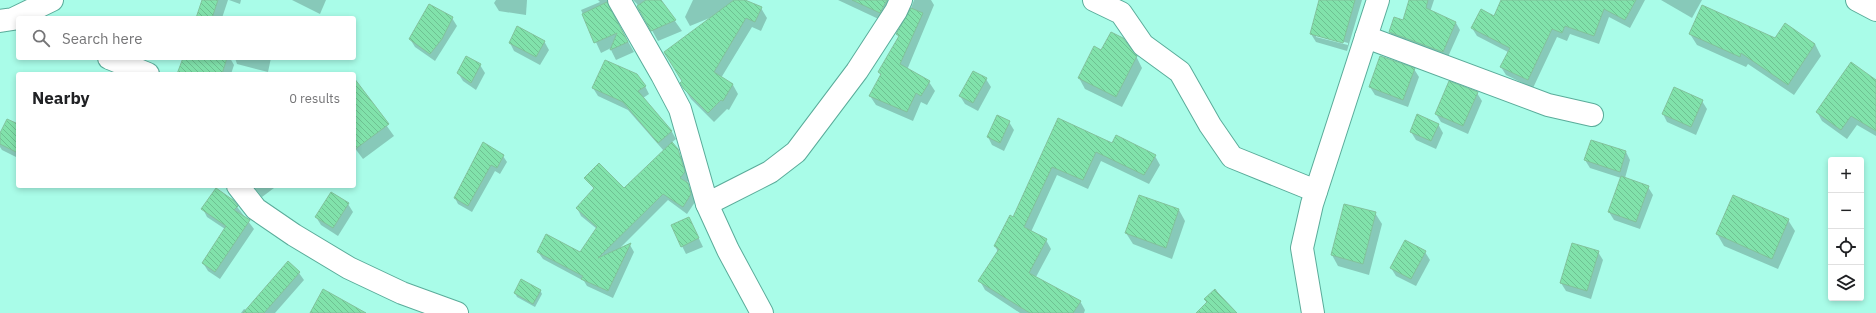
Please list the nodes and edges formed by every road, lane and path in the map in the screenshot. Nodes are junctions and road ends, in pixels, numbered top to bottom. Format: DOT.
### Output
graph roads {
  1 [pos="52,0"];
  2 [pos="619,0"];
  3 [pos="901,0"];
  4 [pos="1094,0"];
  5 [pos="1378,0"];
  6 [pos="1857,0"];
  7 [pos="1876,10"];
  8 [pos="18,16"];
  9 [pos="1366,37"];
  10 [pos="114,60"];
  11 [pos="143,72"];
  12 [pos="1592,116"];
  13 [pos="240,188"];
  14 [pos="1316,191"];
  15 [pos="707,204"];
  16 [pos="457,313"];
  17 [pos="762,313"];
  18 [pos="1313,313"];
  1 -- 8 [label="street"];
  2 -- 15 [label="street"];
  3 -- 15 [label="street"];
  4 -- 14 [label="street"];
  5 -- 9 [label="street"];
  6 -- 7 [label="street"];
  9 -- 12 [label="street"];
  9 -- 14 [label="street"];
  10 -- 11 [label="street"];
  13 -- 16 [label="street"];
  14 -- 18 [label="street"];
  15 -- 17 [label="street"];
}
